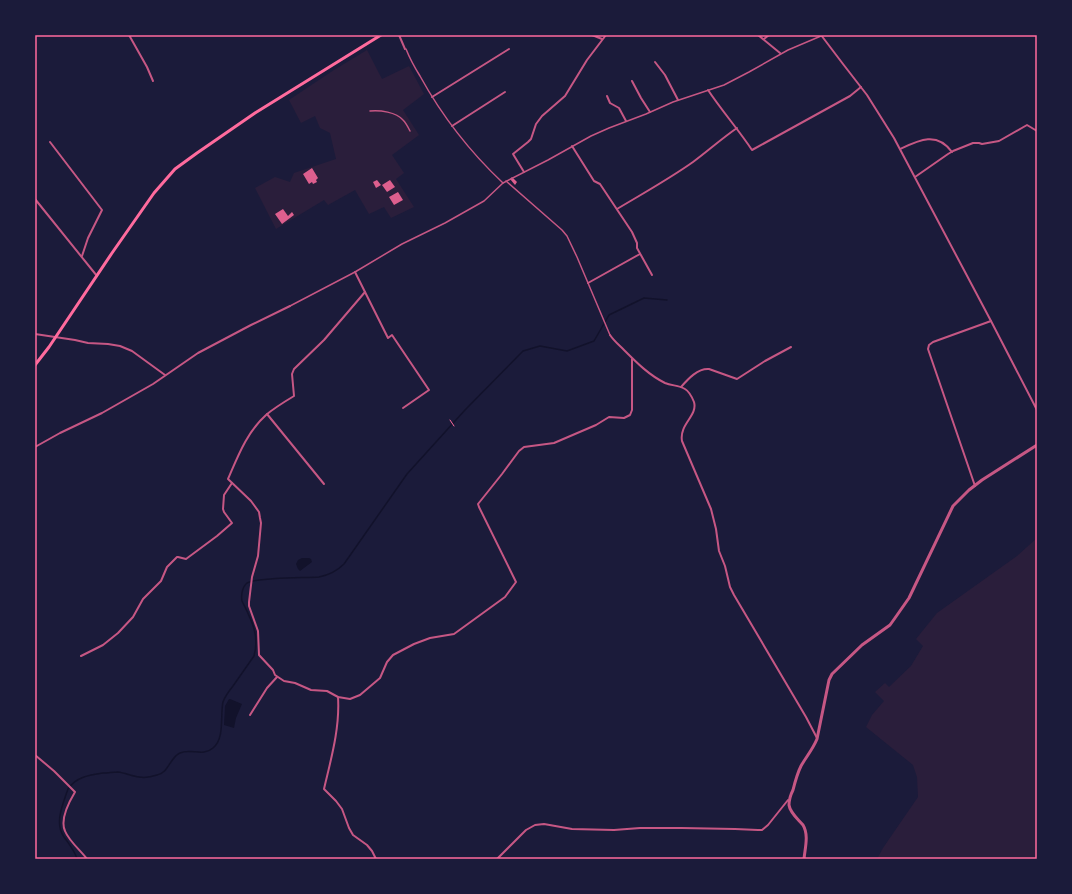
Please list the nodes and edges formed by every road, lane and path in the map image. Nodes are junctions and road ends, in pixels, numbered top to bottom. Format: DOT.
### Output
graph roads {
  1 [pos="129,35"];
  2 [pos="380,35"];
  3 [pos="399,35"];
  4 [pos="592,35"];
  5 [pos="606,35"];
  6 [pos="758,35"];
  7 [pos="769,35"];
  8 [pos="822,35"];
  9 [pos="602,39"];
  10 [pos="764,39"];
  11 [pos="405,49"];
  12 [pos="509,49"];
  13 [pos="780,54"];
  14 [pos="655,62"];
  15 [pos="153,81"];
  16 [pos="632,81"];
  17 [pos="861,87"];
  18 [pos="708,90"];
  19 [pos="505,92"];
  20 [pos="606,96"];
  21 [pos="432,97"];
  22 [pos="678,100"];
  23 [pos="370,111"];
  24 [pos="650,112"];
  25 [pos="626,122"];
  26 [pos="452,126"];
  27 [pos="737,128"];
  28 [pos="410,131"];
  29 [pos="1037,131"];
  30 [pos="50,142"];
  31 [pos="572,146"];
  32 [pos="900,148"];
  33 [pos="952,152"];
  34 [pos="524,172"];
  35 [pos="915,178"];
  36 [pos="506,181"];
  37 [pos="503,183"];
  38 [pos="35,199"];
  39 [pos="617,209"];
  40 [pos="640,254"];
  41 [pos="82,256"];
  42 [pos="355,272"];
  43 [pos="652,275"];
  44 [pos="97,276"];
  45 [pos="588,283"];
  46 [pos="365,292"];
  47 [pos="290,306"];
  48 [pos="991,320"];
  49 [pos="35,334"];
  50 [pos="610,335"];
  51 [pos="57,336"];
  52 [pos="791,348"];
  53 [pos="632,359"];
  54 [pos="35,365"];
  55 [pos="165,375"];
  56 [pos="681,387"];
  57 [pos="403,408"];
  58 [pos="1037,410"];
  59 [pos="267,414"];
  60 [pos="450,420"];
  61 [pos="454,426"];
  62 [pos="1037,445"];
  63 [pos="35,447"];
  64 [pos="232,483"];
  65 [pos="324,484"];
  66 [pos="974,486"];
  67 [pos="81,656"];
  68 [pos="277,677"];
  69 [pos="338,697"];
  70 [pos="250,715"];
  71 [pos="817,740"];
  72 [pos="35,755"];
  73 [pos="790,797"];
  74 [pos="87,859"];
  75 [pos="376,859"];
  76 [pos="497,859"];
  77 [pos="804,859"];
  1 -- 15 [label="street"];
  2 -- 44 [label="main road"];
  3 -- 11 [label="street"];
  4 -- 9 [label="street"];
  5 -- 9 [label="street"];
  6 -- 10 [label="street"];
  7 -- 10 [label="street"];
  8 -- 13 [label="street"];
  8 -- 17 [label="street"];
  9 -- 34 [label="street"];
  10 -- 13 [label="street"];
  11 -- 21 [label="street"];
  12 -- 21 [label="street"];
  13 -- 18 [label="street"];
  14 -- 22 [label="street"];
  16 -- 24 [label="street"];
  17 -- 27 [label="street"];
  17 -- 32 [label="street"];
  18 -- 22 [label="street"];
  18 -- 27 [label="street"];
  19 -- 26 [label="street"];
  20 -- 25 [label="street"];
  21 -- 26 [label="street"];
  22 -- 24 [label="street"];
  23 -- 28 [label="street"];
  24 -- 25 [label="street"];
  25 -- 31 [label="street"];
  26 -- 37 [label="street"];
  27 -- 39 [label="street"];
  29 -- 33 [label="street"];
  30 -- 41 [label="street"];
  31 -- 34 [label="street"];
  31 -- 39 [label="street"];
  32 -- 33 [label="street"];
  32 -- 35 [label="street"];
  33 -- 35 [label="street"];
  34 -- 36 [label="street"];
  35 -- 48 [label="street"];
  36 -- 37 [label="street"];
  36 -- 45 [label="street"];
  37 -- 42 [label="street"];
  38 -- 41 [label="street"];
  39 -- 40 [label="street"];
  40 -- 43 [label="street"];
  40 -- 45 [label="street"];
  41 -- 44 [label="street"];
  42 -- 46 [label="street"];
  42 -- 47 [label="street"];
  44 -- 51 [label="main road"];
  45 -- 50 [label="street"];
  46 -- 57 [label="street"];
  46 -- 59 [label="street"];
  47 -- 55 [label="street"];
  48 -- 58 [label="street"];
  48 -- 66 [label="street"];
  49 -- 51 [label="street"];
  50 -- 53 [label="street"];
  51 -- 54 [label="main road"];
  51 -- 55 [label="street"];
  52 -- 56 [label="street"];
  53 -- 56 [label="street"];
  53 -- 69 [label="street"];
  55 -- 63 [label="street"];
  56 -- 71 [label="street"];
  59 -- 64 [label="street"];
  59 -- 65 [label="street"];
  60 -- 61 [label="path"];
  62 -- 66 [label="street"];
  64 -- 67 [label="street"];
  64 -- 68 [label="street"];
  66 -- 71 [label="street"];
  68 -- 69 [label="street"];
  68 -- 70 [label="street"];
  69 -- 75 [label="street"];
  71 -- 73 [label="street"];
  72 -- 74 [label="street"];
  73 -- 76 [label="street"];
  73 -- 77 [label="street"];
}
